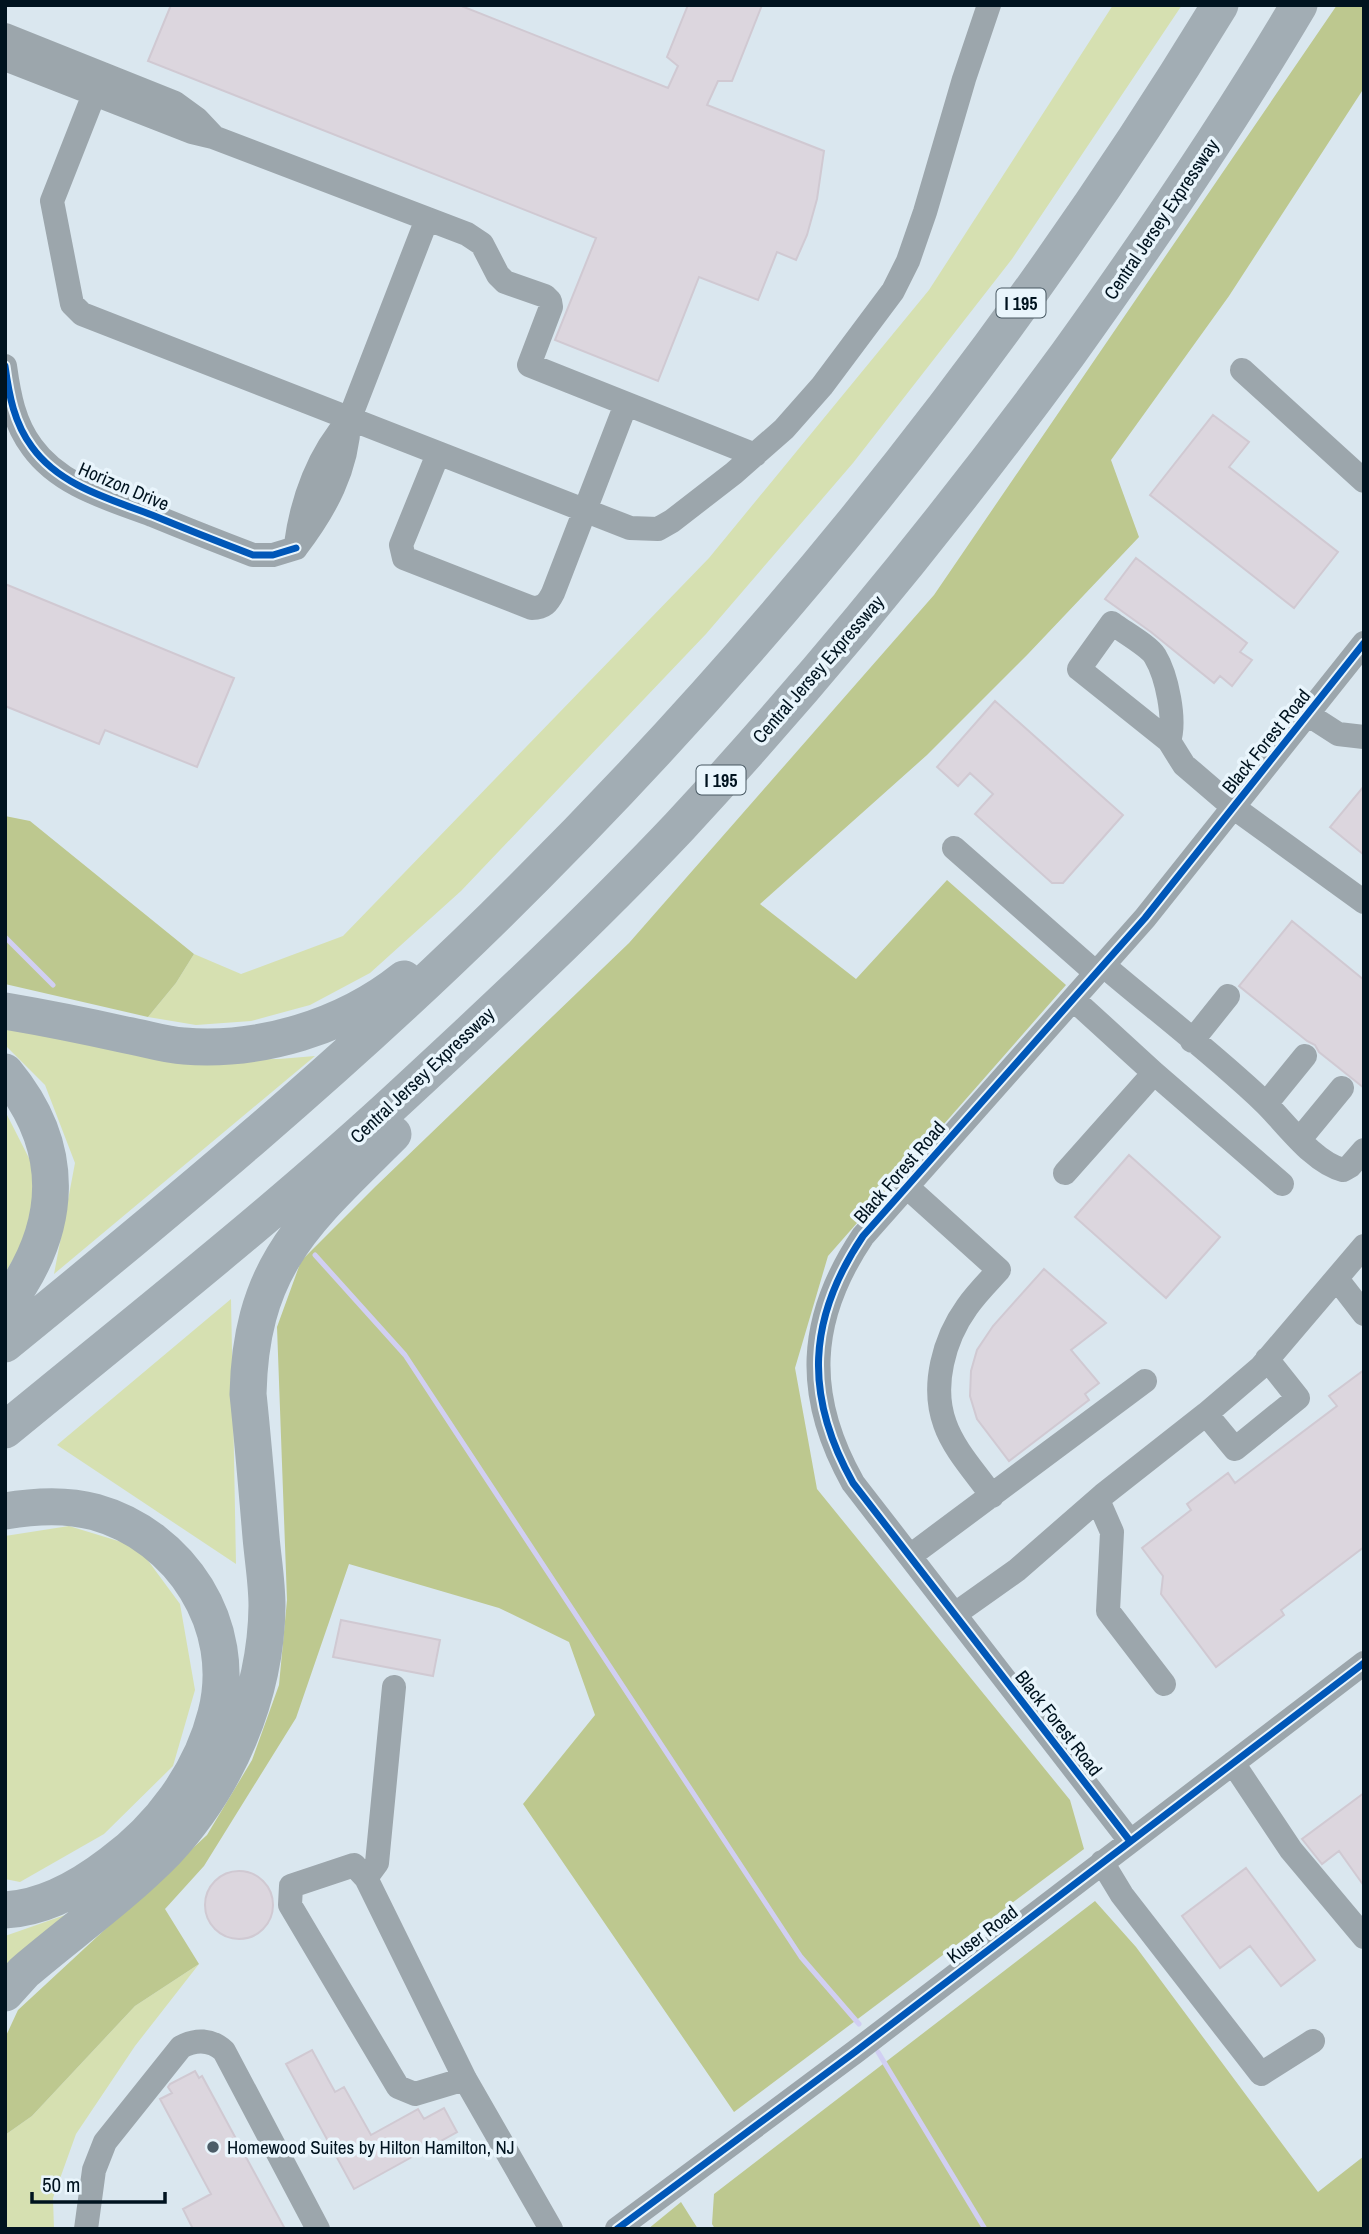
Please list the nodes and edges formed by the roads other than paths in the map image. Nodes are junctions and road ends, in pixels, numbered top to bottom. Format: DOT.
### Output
graph roads {
  1 [pos="989,5"];
  2 [pos="1220,5"];
  3 [pos="1299,5"];
  4 [pos="5,35"];
  5 [pos="5,59"];
  6 [pos="98,83"];
  7 [pos="428,219"];
  8 [pos="5,366"];
  9 [pos="1242,370"];
  10 [pos="626,404"];
  11 [pos="349,420"];
  12 [pos="438,454"];
  13 [pos="755,455"];
  14 [pos="1364,481"];
  15 [pos="586,511"];
  16 [pos="1364,643"];
  17 [pos="1307,714"];
  18 [pos="1364,737"];
  19 [pos="1169,741"];
  20 [pos="630,779"];
  21 [pos="1233,807"];
  22 [pos="677,829"];
  23 [pos="954,848"];
  24 [pos="1364,902"];
  25 [pos="1100,969"];
  26 [pos="1228,996"];
  27 [pos="1073,999"];
  28 [pos="5,1011"];
  29 [pos="1192,1041"];
  30 [pos="1305,1056"];
  31 [pos="5,1072"];
  32 [pos="1154,1073"];
  33 [pos="1342,1088"];
  34 [pos="1266,1104"];
  35 [pos="1300,1139"];
  36 [pos="1364,1150"];
  37 [pos="1065,1173"];
  38 [pos="1282,1184"];
  39 [pos="907,1187"];
  40 [pos="1364,1246"];
  41 [pos="1337,1279"];
  42 [pos="5,1306"];
  43 [pos="1364,1314"];
  44 [pos="5,1344"];
  45 [pos="1267,1359"];
  46 [pos="1145,1381"];
  47 [pos="1206,1414"];
  48 [pos="5,1430"];
  49 [pos="992,1496"];
  50 [pos="1098,1500"];
  51 [pos="5,1511"];
  52 [pos="910,1556"];
  53 [pos="955,1614"];
  54 [pos="1364,1663"];
  55 [pos="1164,1684"];
  56 [pos="394,1687"];
  57 [pos="1233,1763"];
  58 [pos="1130,1841"];
  59 [pos="1102,1863"];
  60 [pos="366,1878"];
  61 [pos="5,1910"];
  62 [pos="1364,1937"];
  63 [pos="5,1993"];
  64 [pos="1313,2041"];
  65 [pos="465,2080"];
  66 [pos="86,2229"];
  67 [pos="318,2229"];
  68 [pos="551,2229"];
  69 [pos="617,2229"];
  1 -- 13 [label="street"];
  2 -- 20 [label="highway, I 195"];
  3 -- 22 [label="highway, Central Jersey Expressway / I 195"];
  4 -- 6 [label="street"];
  5 -- 6 [label="street"];
  6 -- 7 [label="street"];
  6 -- 11 [label="street"];
  7 -- 10 [label="street"];
  7 -- 11 [label="street"];
  8 -- 11 [label="street, Horizon Drive"];
  9 -- 14 [label="street"];
  10 -- 13 [label="street"];
  10 -- 15 [label="street"];
  11 -- 12 [label="street"];
  12 -- 15 [label="street"];
  12 -- 15 [label="street"];
  13 -- 15 [label="street"];
  16 -- 17 [label="street, Black Forest Road"];
  17 -- 18 [label="street"];
  17 -- 21 [label="street, Black Forest Road"];
  19 -- 19 [label="street"];
  19 -- 21 [label="street"];
  20 -- 28 [label="highway"];
  20 -- 44 [label="highway, I 195"];
  21 -- 24 [label="street"];
  21 -- 25 [label="street, Black Forest Road"];
  22 -- 48 [label="highway, Central Jersey Expressway / I 195"];
  22 -- 63 [label="highway"];
  23 -- 25 [label="street"];
  25 -- 27 [label="street, Black Forest Road"];
  25 -- 29 [label="street"];
  26 -- 29 [label="street"];
  27 -- 32 [label="street"];
  27 -- 39 [label="street, Black Forest Road"];
  29 -- 34 [label="street"];
  30 -- 34 [label="street"];
  31 -- 42 [label="highway"];
  32 -- 37 [label="street"];
  32 -- 38 [label="street"];
  33 -- 35 [label="street"];
  34 -- 35 [label="street"];
  35 -- 36 [label="street"];
  39 -- 49 [label="street"];
  39 -- 52 [label="street, Black Forest Road"];
  40 -- 41 [label="street"];
  41 -- 43 [label="street"];
  41 -- 45 [label="street"];
  45 -- 47 [label="street"];
  45 -- 47 [label="street"];
  46 -- 49 [label="street"];
  47 -- 50 [label="street"];
  49 -- 52 [label="street"];
  50 -- 53 [label="street"];
  50 -- 55 [label="street"];
  51 -- 61 [label="highway"];
  52 -- 53 [label="street, Black Forest Road"];
  53 -- 58 [label="street, Black Forest Road"];
  54 -- 57 [label="street, Kuser Road"];
  56 -- 60 [label="street"];
  57 -- 58 [label="street, Kuser Road"];
  57 -- 62 [label="street"];
  58 -- 59 [label="street, Kuser Road"];
  59 -- 64 [label="street"];
  59 -- 69 [label="street, Kuser Road"];
  60 -- 65 [label="street"];
  60 -- 65 [label="street"];
  65 -- 68 [label="street"];
  66 -- 67 [label="street"];
}
